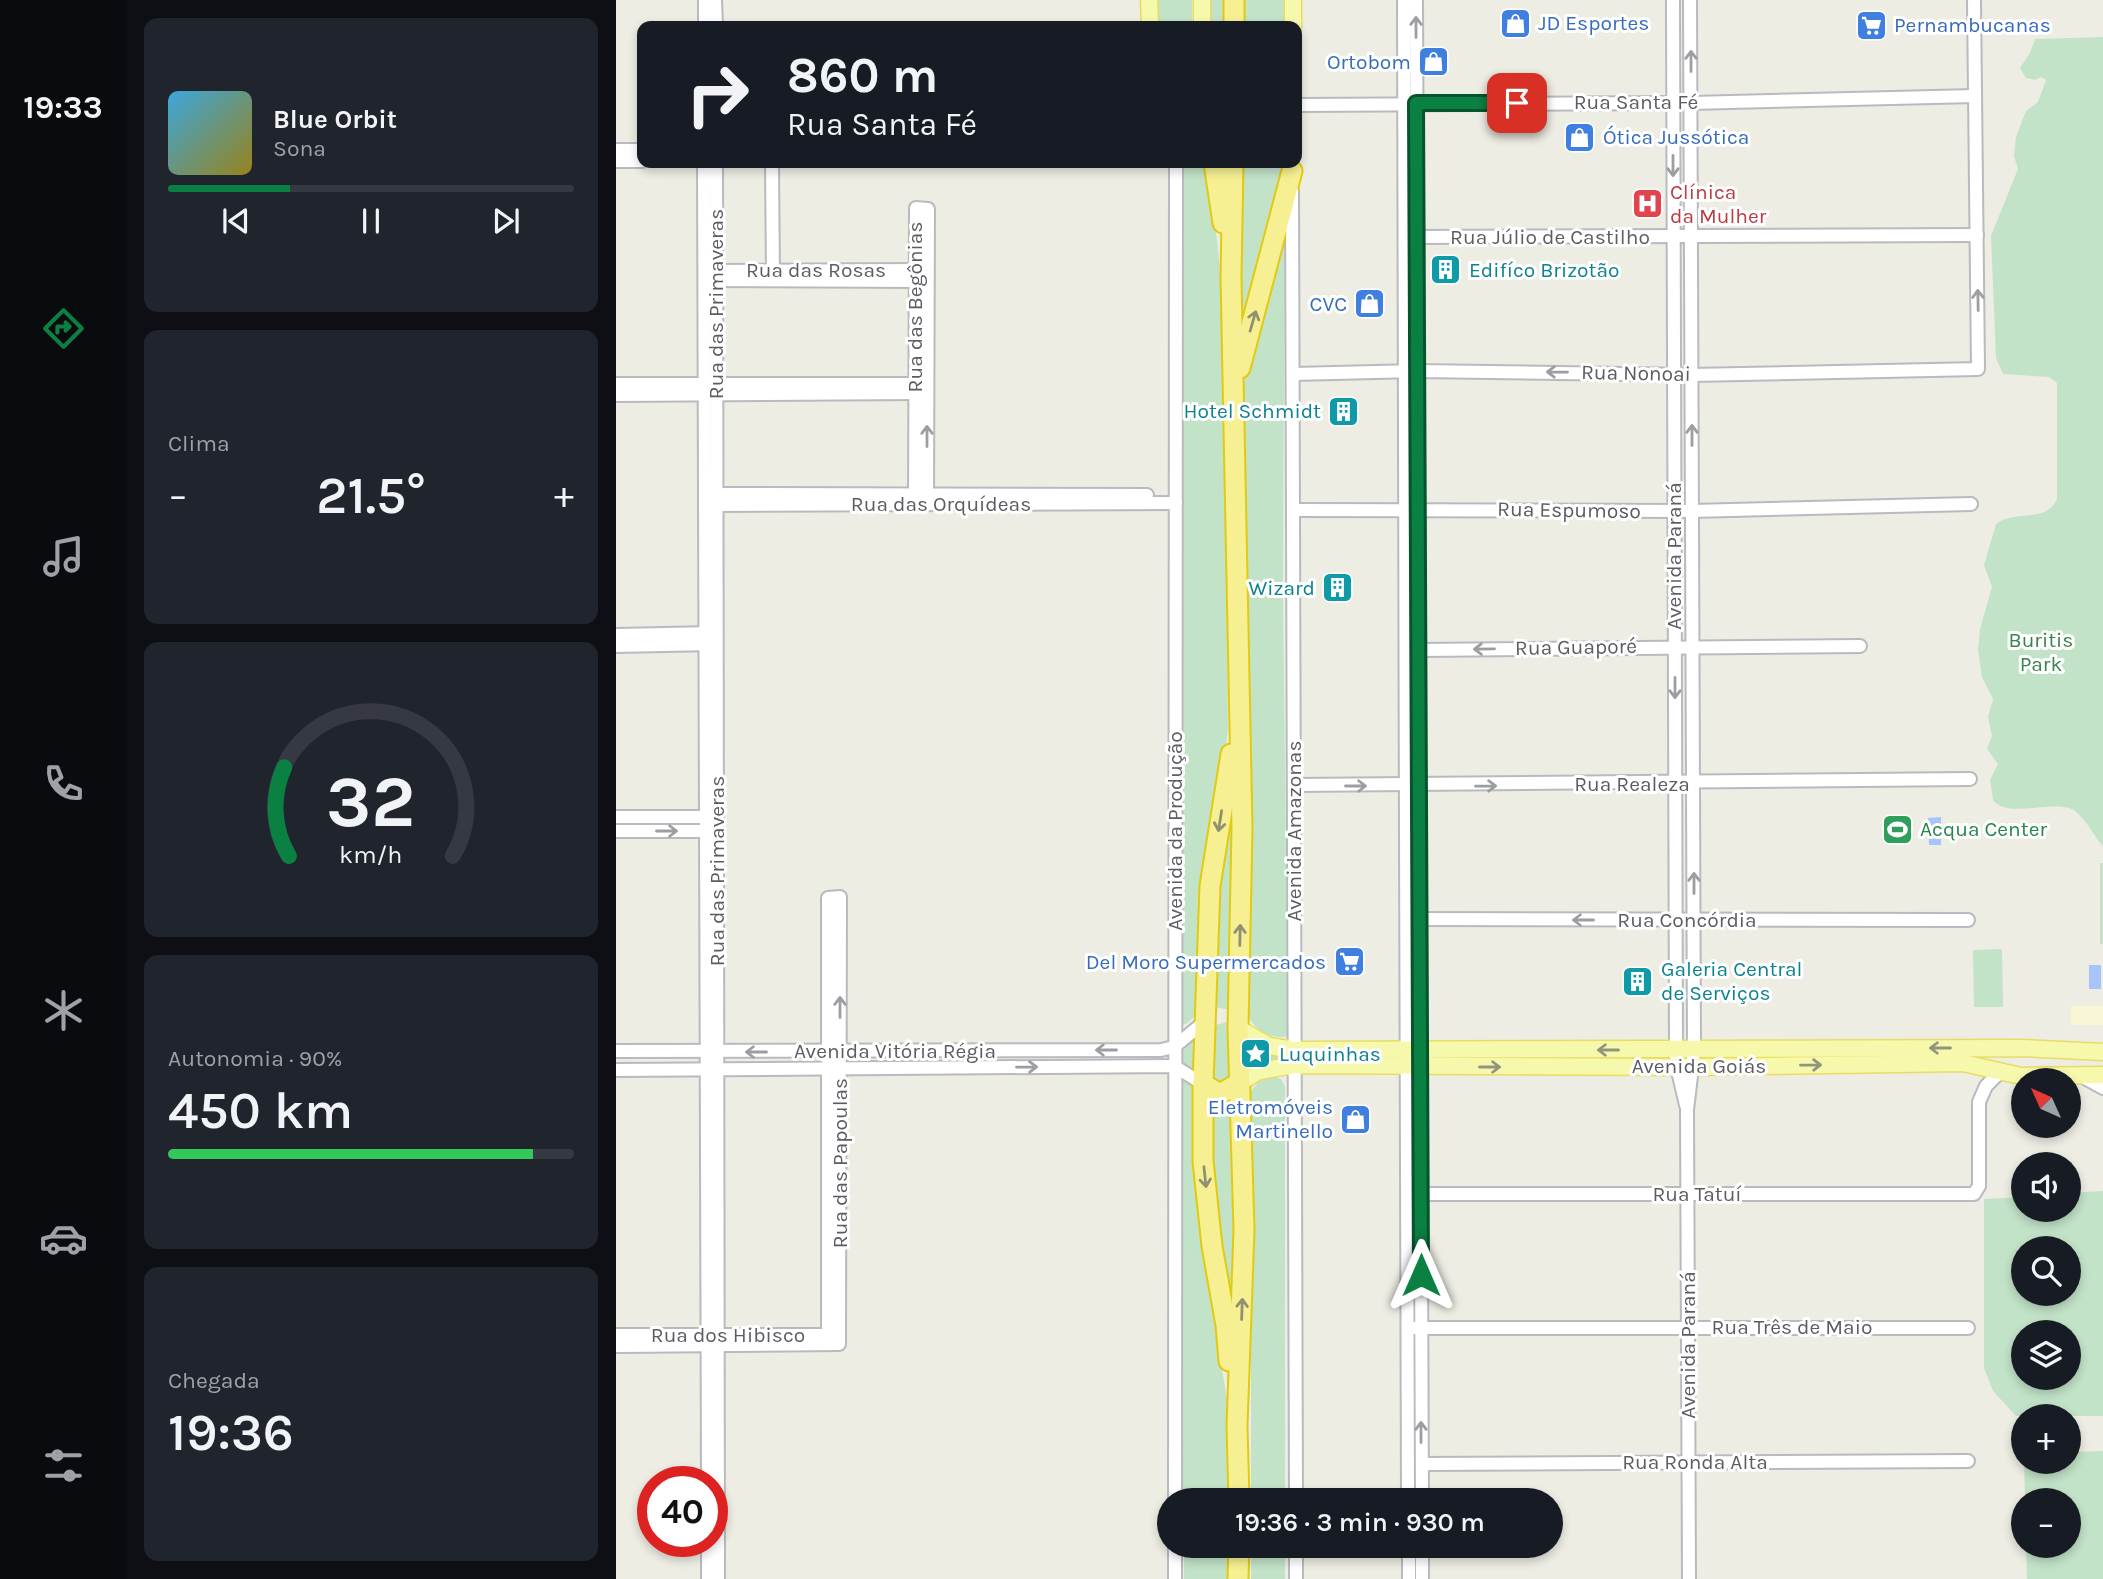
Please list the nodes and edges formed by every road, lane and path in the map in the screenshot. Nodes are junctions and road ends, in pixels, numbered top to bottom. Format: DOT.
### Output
graph roads {
  1 [pos="705,0"];
  2 [pos="715,0"];
  3 [pos="1149,0"];
  4 [pos="1202,0"];
  5 [pos="1234,0"];
  6 [pos="1293,0"];
  7 [pos="1404,0"];
  8 [pos="1416,0"];
  9 [pos="1673,0"];
  10 [pos="1690,0"];
  11 [pos="1975,0"];
  12 [pos="705,21"];
  13 [pos="716,21"];
  14 [pos="1150,21"];
  15 [pos="1202,21"];
  16 [pos="1234,21"];
  17 [pos="1293,21"];
  18 [pos="1975,96"];
  19 [pos="1673,102"];
  20 [pos="1410,103"];
  21 [pos="1691,103"];
  22 [pos="1302,104"];
  23 [pos="616,150"];
  24 [pos="637,150"];
  25 [pos="616,161"];
  26 [pos="637,161"];
  27 [pos="705,168"];
  28 [pos="716,168"];
  29 [pos="772,168"];
  30 [pos="1176,168"];
  31 [pos="1215,168"];
  32 [pos="1233,168"];
  33 [pos="1292,168"];
  34 [pos="1292,168"];
  35 [pos="1977,235"];
  36 [pos="1416,237"];
  37 [pos="1674,237"];
  38 [pos="1691,238"];
  39 [pos="711,275"];
  40 [pos="773,275"];
  41 [pos="921,275"];
  42 [pos="1231,276"];
  43 [pos="1412,371"];
  44 [pos="1293,374"];
  45 [pos="1674,374"];
  46 [pos="1692,375"];
  47 [pos="616,384"];
  48 [pos="1235,386"];
  49 [pos="711,389"];
  50 [pos="921,389"];
  51 [pos="616,395"];
  52 [pos="921,499"];
  53 [pos="1175,499"];
  54 [pos="712,500"];
  55 [pos="1971,504"];
  56 [pos="1412,508"];
  57 [pos="1293,510"];
  58 [pos="1674,511"];
  59 [pos="1692,511"];
  60 [pos="616,635"];
  61 [pos="712,639"];
  62 [pos="616,646"];
  63 [pos="1674,646"];
  64 [pos="1693,646"];
  65 [pos="1860,646"];
  66 [pos="1419,650"];
  67 [pos="1239,705"];
  68 [pos="1970,779"];
  69 [pos="1675,783"];
  70 [pos="1693,784"];
  71 [pos="1294,785"];
  72 [pos="1413,786"];
  73 [pos="616,817"];
  74 [pos="711,817"];
  75 [pos="616,831"];
  76 [pos="711,831"];
  77 [pos="834,898"];
  78 [pos="1694,919"];
  79 [pos="1412,920"];
  80 [pos="1675,920"];
  81 [pos="1968,920"];
  82 [pos="1203,1023"];
  83 [pos="1238,1028"];
  84 [pos="1174,1046"];
  85 [pos="2008,1048"];
  86 [pos="1676,1049"];
  87 [pos="1694,1050"];
  88 [pos="616,1051"];
  89 [pos="834,1051"];
  90 [pos="713,1052"];
  91 [pos="2078,1052"];
  92 [pos="2103,1052"];
  93 [pos="1416,1057"];
  94 [pos="1294,1058"];
  95 [pos="1174,1066"];
  96 [pos="1676,1067"];
  97 [pos="1693,1067"];
  98 [pos="1404,1068"];
  99 [pos="2080,1068"];
  100 [pos="834,1069"];
  101 [pos="616,1070"];
  102 [pos="713,1070"];
  103 [pos="2001,1071"];
  104 [pos="2011,1074"];
  105 [pos="2103,1075"];
  106 [pos="2081,1076"];
  107 [pos="2081,1077"];
  108 [pos="1239,1083"];
  109 [pos="1203,1084"];
  110 [pos="2103,1088"];
  111 [pos="1687,1110"];
  112 [pos="1420,1194"];
  113 [pos="1687,1194"];
  114 [pos="1688,1327"];
  115 [pos="1407,1328"];
  116 [pos="1968,1328"];
  117 [pos="1421,1329"];
  118 [pos="616,1335"];
  119 [pos="712,1340"];
  120 [pos="834,1340"];
  121 [pos="616,1346"];
  122 [pos="1237,1426"];
  123 [pos="1968,1461"];
  124 [pos="1688,1462"];
  125 [pos="1422,1464"];
  126 [pos="708,1466"];
  127 [pos="1175,1488"];
  128 [pos="1239,1488"];
  129 [pos="1296,1488"];
  130 [pos="1408,1488"];
  131 [pos="1422,1488"];
  132 [pos="708,1557"];
  133 [pos="1175,1558"];
  134 [pos="1238,1558"];
  135 [pos="1296,1558"];
  136 [pos="1409,1558"];
  137 [pos="1422,1558"];
  138 [pos="708,1579"];
  139 [pos="718,1579"];
  140 [pos="1175,1579"];
  141 [pos="1238,1579"];
  142 [pos="1296,1579"];
  143 [pos="1409,1579"];
  144 [pos="1422,1579"];
  145 [pos="1689,1579"];
  1 -- 12 [label="street"];
  2 -- 13 [label="street"];
  3 -- 14 [label="main road"];
  4 -- 15 [label="main road"];
  5 -- 16 [label="highway"];
  6 -- 17 [label="main road"];
  7 -- 20 [label="street"];
  20 -- 8 [label="street, one-way"];
  9 -- 19 [label="street, Avenida Paraná"];
  21 -- 10 [label="street, Avenida Paraná, one-way"];
  11 -- 18 [label="street"];
  18 -- 21 [label="street, Rua Santa Fé"];
  18 -- 35 [label="street"];
  19 -- 20 [label="street, Rua Santa Fé"];
  19 -- 21 [label="street, Rua Santa Fé"];
  19 -- 37 [label="street, Avenida Paraná, one-way"];
  20 -- 22 [label="street, Rua Santa Fé"];
  20 -- 36 [label="street"];
  20 -- 43 [label="street"];
  21 -- 38 [label="street, Avenida Paraná"];
  23 -- 24 [label="street"];
  25 -- 26 [label="street"];
  27 -- 39 [label="street, Rua das Primaveras"];
  28 -- 39 [label="street, Rua das Primaveras"];
  29 -- 40 [label="street"];
  30 -- 53 [label="street, Avenida da Produção"];
  31 -- 42 [label="highway"];
  32 -- 42 [label="highway"];
  33 -- 44 [label="street, Avenida Amazonas"];
  48 -- 34 [label="highway, one-way"];
  35 -- 38 [label="street, Rua Júlio de Castilho"];
  46 -- 35 [label="street, Rua Nonoai, one-way"];
  36 -- 37 [label="street, Rua Júlio de Castilho"];
  36 -- 43 [label="street"];
  37 -- 38 [label="street, Rua Júlio de Castilho"];
  37 -- 45 [label="street, Avenida Paraná"];
  38 -- 46 [label="street, Avenida Paraná"];
  39 -- 40 [label="street, Rua das Rosas"];
  39 -- 49 [label="street, Rua das Primaveras"];
  40 -- 41 [label="street, Rua das Rosas"];
  41 -- 50 [label="street, Rua das Begônias"];
  42 -- 48 [label="highway"];
  43 -- 44 [label="street, Rua Nonoai"];
  45 -- 43 [label="street, Rua Nonoai, one-way"];
  43 -- 56 [label="street"];
  44 -- 57 [label="street, Avenida Amazonas"];
  45 -- 46 [label="street, Rua Nonoai"];
  45 -- 58 [label="street, Avenida Paraná"];
  59 -- 46 [label="street, Avenida Paraná, one-way"];
  47 -- 49 [label="street"];
  48 -- 67 [label="highway"];
  49 -- 50 [label="street"];
  49 -- 51 [label="street"];
  49 -- 54 [label="street, Rua das Primaveras"];
  50 -- 52 [label="street, Rua das Begônias"];
  52 -- 53 [label="street, Rua das Orquídeas"];
  52 -- 54 [label="street, Rua das Orquídeas"];
  53 -- 84 [label="street, Avenida da Produção"];
  54 -- 61 [label="street, Rua das Primaveras"];
  55 -- 59 [label="street, Rua Espumoso"];
  56 -- 57 [label="street, Rua Espumoso"];
  56 -- 58 [label="street, Rua Espumoso"];
  56 -- 66 [label="street"];
  56 -- 72 [label="street"];
  57 -- 71 [label="street, Avenida Amazonas"];
  58 -- 59 [label="street, Rua Espumoso"];
  58 -- 63 [label="street, Avenida Paraná"];
  59 -- 64 [label="street, Avenida Paraná"];
  60 -- 61 [label="street"];
  61 -- 62 [label="street"];
  61 -- 74 [label="street, Rua das Primaveras"];
  63 -- 64 [label="street, Rua Guaporé"];
  63 -- 66 [label="street, Rua Guaporé, one-way"];
  63 -- 69 [label="street, Avenida Paraná, one-way"];
  64 -- 65 [label="street, Rua Guaporé"];
  64 -- 70 [label="street, Avenida Paraná"];
  66 -- 72 [label="street"];
  67 -- 82 [label="highway, one-way"];
  83 -- 67 [label="highway, one-way"];
  68 -- 70 [label="street, Rua Realeza"];
  69 -- 70 [label="street, Rua Realeza"];
  72 -- 69 [label="street, Rua Realeza, one-way"];
  69 -- 80 [label="street, Avenida Paraná"];
  78 -- 70 [label="street, Avenida Paraná, one-way"];
  71 -- 72 [label="street, Rua Realeza, one-way"];
  71 -- 94 [label="street, Avenida Amazonas"];
  72 -- 79 [label="street"];
  73 -- 74 [label="street"];
  74 -- 76 [label="street, Rua das Primaveras"];
  75 -- 76 [label="street, one-way"];
  76 -- 90 [label="street, Rua das Primaveras"];
  77 -- 89 [label="street, Rua das Papoulas"];
  78 -- 80 [label="street, Rua Concórdia"];
  78 -- 81 [label="street, Rua Concórdia"];
  78 -- 87 [label="street, Avenida Paraná"];
  80 -- 79 [label="street, Rua Concórdia, one-way"];
  79 -- 93 [label="street"];
  80 -- 86 [label="street, Avenida Paraná"];
  82 -- 83 [label="highway"];
  82 -- 84 [label="street"];
  82 -- 109 [label="highway"];
  83 -- 94 [label="main road"];
  83 -- 108 [label="highway"];
  84 -- 89 [label="street, Avenida Vitória Régia, one-way"];
  84 -- 95 [label="street, Avenida da Produção"];
  85 -- 87 [label="main road, Avenida Goiás, one-way"];
  85 -- 91 [label="main road, Avenida Goiás"];
  85 -- 103 [label="main road"];
  86 -- 87 [label="main road, Avenida Goiás"];
  86 -- 93 [label="main road, Avenida Goiás, one-way"];
  86 -- 96 [label="street, Avenida Paraná"];
  87 -- 97 [label="street, Avenida Paraná"];
  88 -- 90 [label="street, Avenida Vitória Régia"];
  89 -- 90 [label="street, Avenida Vitória Régia, one-way"];
  89 -- 100 [label="street, Rua das Papoulas"];
  90 -- 102 [label="street, Rua das Primaveras"];
  91 -- 92 [label="main road, Avenida Goiás"];
  91 -- 99 [label="main road"];
  93 -- 94 [label="main road, Avenida Goiás"];
  93 -- 96 [label="main road, Avenida Goiás, one-way"];
  93 -- 98 [label="main road, Avenida Goiás"];
  93 -- 112 [label="street"];
  94 -- 98 [label="main road, Avenida Goiás"];
  94 -- 108 [label="main road"];
  94 -- 129 [label="street, Avenida Amazonas"];
  100 -- 95 [label="street, Avenida Vitória Régia, one-way"];
  95 -- 109 [label="street"];
  95 -- 127 [label="street, Avenida da Produção"];
  96 -- 97 [label="main road, Avenida Goiás"];
  96 -- 111 [label="street, Avenida Paraná"];
  97 -- 103 [label="main road, Avenida Goiás, one-way"];
  97 -- 111 [label="street, Avenida Paraná"];
  98 -- 115 [label="street"];
  100 -- 102 [label="street, Avenida Vitória Régia"];
  100 -- 120 [label="street, Rua das Papoulas"];
  101 -- 102 [label="street, Avenida Vitória Régia"];
  102 -- 119 [label="street, Rua das Primaveras"];
  103 -- 104 [label="main road, Avenida Goiás"];
  103 -- 113 [label="street, Rua Tatuí"];
  105 -- 106 [label="main road, Avenida Goiás"];
  107 -- 110 [label="street"];
  108 -- 109 [label="highway"];
  122 -- 108 [label="highway, one-way"];
  109 -- 122 [label="highway, one-way"];
  111 -- 113 [label="street, Avenida Paraná"];
  112 -- 113 [label="street, Rua Tatuí"];
  112 -- 117 [label="street"];
  113 -- 114 [label="street, Avenida Paraná"];
  114 -- 116 [label="street, Rua Três de Maio"];
  114 -- 117 [label="street, Rua Três de Maio"];
  114 -- 124 [label="street, Avenida Paraná"];
  115 -- 117 [label="street, Rua Três de Maio"];
  115 -- 130 [label="street"];
  125 -- 117 [label="street, one-way"];
  118 -- 119 [label="street, Rua dos Hibisco"];
  119 -- 120 [label="street, Rua dos Hibisco"];
  119 -- 121 [label="street, Rua dos Hibisco"];
  119 -- 126 [label="street, Rua das Primaveras"];
  119 -- 139 [label="street, Rua das Primaveras"];
  122 -- 128 [label="highway"];
  123 -- 124 [label="street, Rua Ronda Alta"];
  124 -- 125 [label="street, Rua Ronda Alta"];
  124 -- 145 [label="street, Avenida Paraná"];
  125 -- 131 [label="street"];
  132 -- 138 [label="street"];
  133 -- 140 [label="street"];
  134 -- 141 [label="highway"];
  135 -- 142 [label="street"];
  136 -- 143 [label="street"];
  137 -- 144 [label="street"];
}
